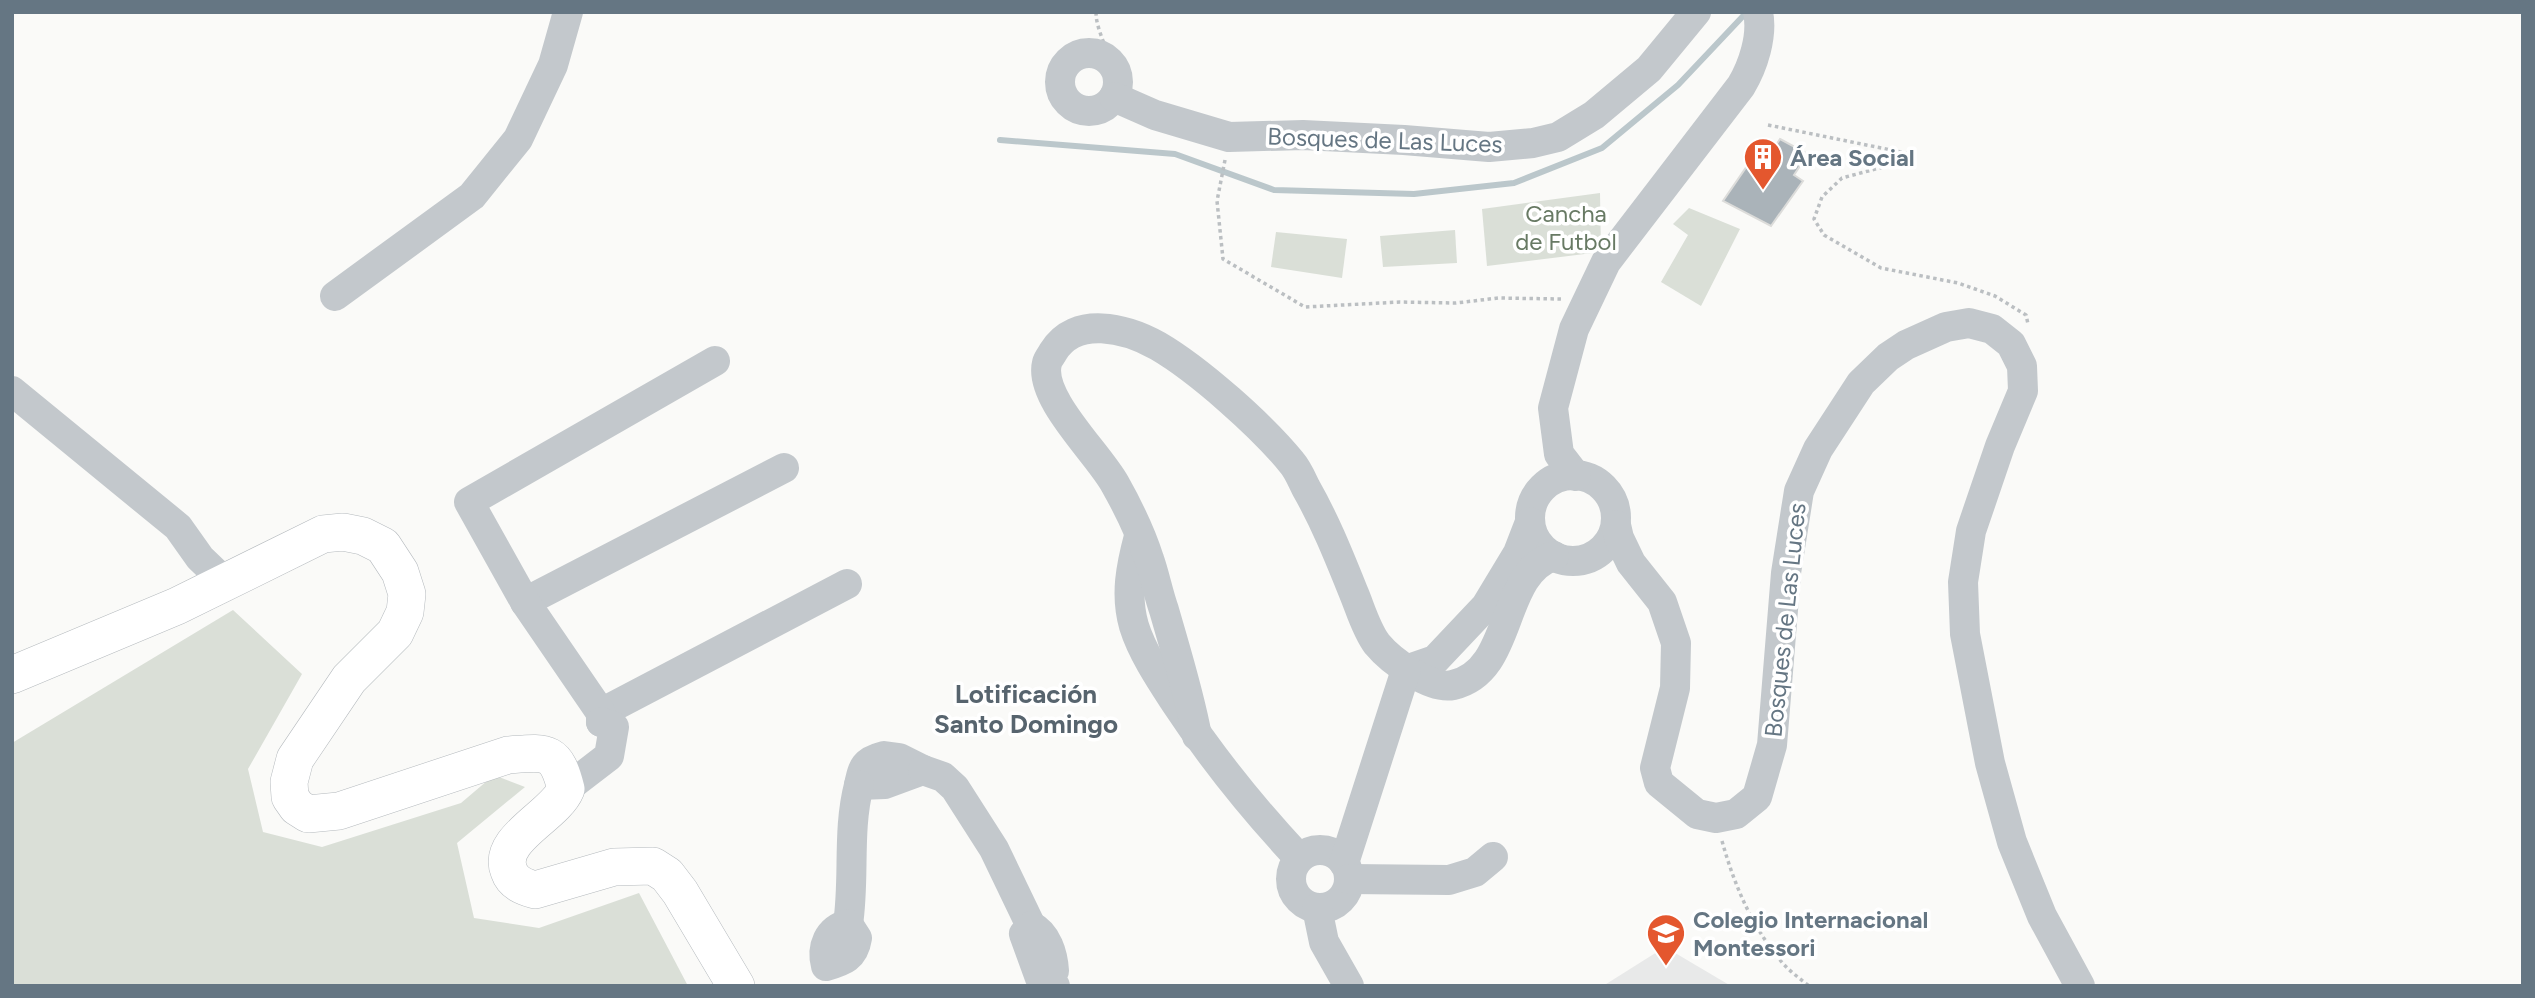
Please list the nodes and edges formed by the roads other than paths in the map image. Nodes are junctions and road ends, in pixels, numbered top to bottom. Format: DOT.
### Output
graph roads {
  1 [pos="568,12"];
  2 [pos="1696,12"];
  3 [pos="1758,12"];
  4 [pos="1114,97"];
  5 [pos="335,296"];
  6 [pos="715,361"];
  7 [pos="12,391"];
  8 [pos="1556,446"];
  9 [pos="784,468"];
  10 [pos="1577,476"];
  11 [pos="1544,485"];
  12 [pos="1530,522"];
  13 [pos="1616,525"];
  14 [pos="1554,556"];
  15 [pos="1588,557"];
  16 [pos="1641,574"];
  17 [pos="225,582"];
  18 [pos="847,584"];
  19 [pos="524,602"];
  20 [pos="1406,670"];
  21 [pos="12,675"];
  22 [pos="601,718"];
  23 [pos="566,789"];
  24 [pos="1299,858"];
  25 [pos="1493,858"];
  26 [pos="1347,871"];
  27 [pos="1317,908"];
  28 [pos="824,976"];
  29 [pos="1052,983"];
  30 [pos="736,986"];
  31 [pos="1349,986"];
  32 [pos="2080,986"];
  1 -- 5 [label="street"];
  2 -- 4 [label="street, Bosques de Las Luces"];
  3 -- 8 [label="street"];
  4 -- 4 [label="street"];
  6 -- 19 [label="street"];
  7 -- 17 [label="street"];
  8 -- 10 [label="street"];
  8 -- 11 [label="street"];
  9 -- 19 [label="street"];
  10 -- 11 [label="street"];
  10 -- 13 [label="street"];
  11 -- 12 [label="street"];
  12 -- 14 [label="street"];
  12 -- 20 [label="street"];
  13 -- 15 [label="street"];
  13 -- 16 [label="street"];
  14 -- 15 [label="street"];
  14 -- 20 [label="street"];
  15 -- 16 [label="street"];
  16 -- 32 [label="street, Bosques de Las Luces"];
  17 -- 21 [label="main road"];
  17 -- 23 [label="main road"];
  18 -- 22 [label="street"];
  19 -- 22 [label="street"];
  20 -- 24 [label="street"];
  20 -- 26 [label="street"];
  22 -- 23 [label="street"];
  23 -- 30 [label="main road"];
  24 -- 26 [label="street"];
  24 -- 27 [label="street"];
  25 -- 26 [label="street"];
  26 -- 27 [label="street"];
  27 -- 31 [label="street"];
  28 -- 29 [label="street"];
}
